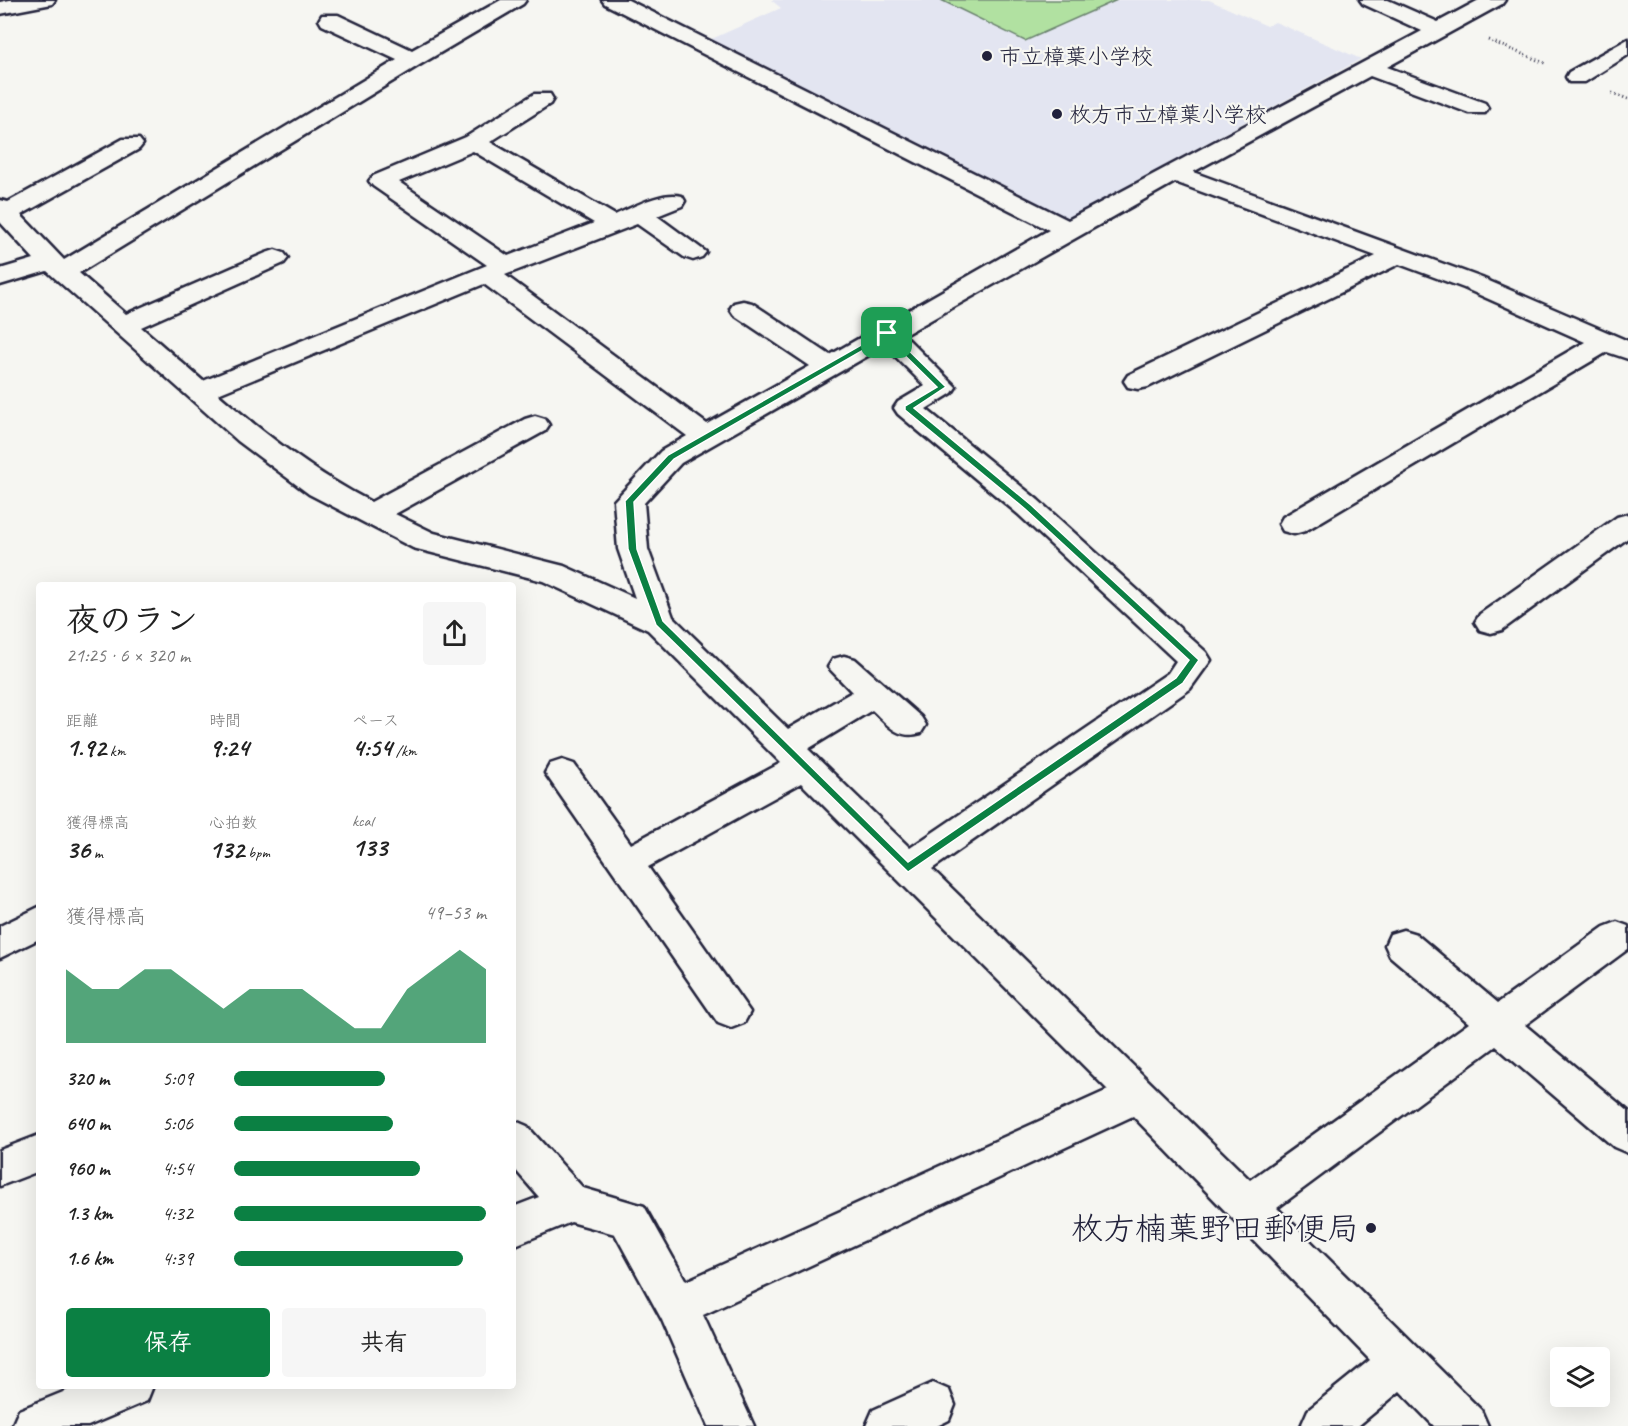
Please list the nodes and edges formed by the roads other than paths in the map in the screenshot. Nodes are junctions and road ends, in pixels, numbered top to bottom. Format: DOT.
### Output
graph roads {
  1 [pos="45,0"];
  2 [pos="516,0"];
  3 [pos="612,0"];
  4 [pos="1370,0"];
  5 [pos="1495,0"];
  6 [pos="0,8"];
  7 [pos="330,20"];
  8 [pos="1446,28"];
  9 [pos="1628,46"];
  10 [pos="413,59"];
  11 [pos="1371,69"];
  12 [pos="1577,77"];
  13 [pos="542,99"];
  14 [pos="1477,108"];
  15 [pos="474,142"];
  16 [pos="130,144"];
  17 [pos="1173,173"];
  18 [pos="673,201"];
  19 [pos="3,210"];
  20 [pos="639,214"];
  21 [pos="613,224"];
  22 [pos="1068,230"];
  23 [pos="693,252"];
  24 [pos="1398,255"];
  25 [pos="275,258"];
  26 [pos="57,267"];
  27 [pos="496,270"];
  28 [pos="0,277"];
  29 [pos="743,309"];
  30 [pos="123,325"];
  31 [pos="887,333"];
  32 [pos="1617,346"];
  33 [pos="829,366"];
  34 [pos="1138,381"];
  35 [pos="199,392"];
  36 [pos="535,425"];
  37 [pos="705,436"];
  38 [pos="372,514"];
  39 [pos="1294,524"];
  40 [pos="1628,524"];
  41 [pos="659,622"];
  42 [pos="1491,622"];
  43 [pos="844,668"];
  44 [pos="874,693"];
  45 [pos="909,724"];
  46 [pos="795,756"];
  47 [pos="562,773"];
  48 [pos="626,863"];
  49 [pos="908,868"];
  50 [pos="36,924"];
  51 [pos="1617,937"];
  52 [pos="0,943"];
  53 [pos="1403,945"];
  54 [pos="731,1012"];
  55 [pos="1497,1024"];
  56 [pos="1138,1095"];
  57 [pos="1628,1135"];
  58 [pos="516,1141"];
  59 [pos="36,1154"];
  60 [pos="0,1168"];
  61 [pos="570,1203"];
  62 [pos="1247,1206"];
  63 [pos="516,1226"];
  64 [pos="677,1306"];
  65 [pos="1401,1362"];
  66 [pos="124,1389"];
  67 [pos="933,1405"];
  68 [pos="35,1426"];
  69 [pos="731,1426"];
  70 [pos="890,1426"];
  71 [pos="1324,1426"];
  72 [pos="1465,1426"];
  1 -- 6 [label="street"];
  2 -- 10 [label="street"];
  3 -- 22 [label="street"];
  4 -- 8 [label="street"];
  5 -- 8 [label="street"];
  7 -- 10 [label="street"];
  8 -- 11 [label="street"];
  9 -- 12 [label="street"];
  10 -- 26 [label="street"];
  11 -- 14 [label="street"];
  11 -- 17 [label="street"];
  13 -- 15 [label="street"];
  15 -- 21 [label="street"];
  15 -- 27 [label="street"];
  16 -- 19 [label="street"];
  17 -- 22 [label="street"];
  17 -- 24 [label="street"];
  18 -- 20 [label="street"];
  19 -- 26 [label="street"];
  20 -- 21 [label="street"];
  20 -- 23 [label="street"];
  21 -- 27 [label="street"];
  22 -- 31 [label="street"];
  24 -- 32 [label="street"];
  24 -- 34 [label="street"];
  25 -- 30 [label="street"];
  26 -- 28 [label="street"];
  26 -- 30 [label="street"];
  27 -- 35 [label="street"];
  27 -- 37 [label="street"];
  29 -- 33 [label="street"];
  30 -- 35 [label="street"];
  31 -- 33 [label="street"];
  31 -- 49 [label="street"];
  32 -- 39 [label="street"];
  33 -- 37 [label="street"];
  35 -- 38 [label="street"];
  36 -- 38 [label="street"];
  37 -- 41 [label="street"];
  38 -- 41 [label="street"];
  40 -- 42 [label="street"];
  41 -- 46 [label="street"];
  43 -- 44 [label="street"];
  44 -- 45 [label="street"];
  44 -- 46 [label="street"];
  46 -- 48 [label="street"];
  46 -- 49 [label="street"];
  47 -- 48 [label="street"];
  48 -- 54 [label="street"];
  49 -- 56 [label="street"];
  50 -- 52 [label="street"];
  51 -- 55 [label="street"];
  53 -- 55 [label="street"];
  55 -- 57 [label="street"];
  55 -- 62 [label="street"];
  56 -- 62 [label="street"];
  56 -- 64 [label="street"];
  58 -- 61 [label="street"];
  59 -- 60 [label="street"];
  61 -- 63 [label="street"];
  61 -- 64 [label="street"];
  62 -- 65 [label="street"];
  64 -- 69 [label="street"];
  65 -- 71 [label="street"];
  65 -- 72 [label="street"];
  66 -- 68 [label="street"];
  67 -- 70 [label="street"];
}
